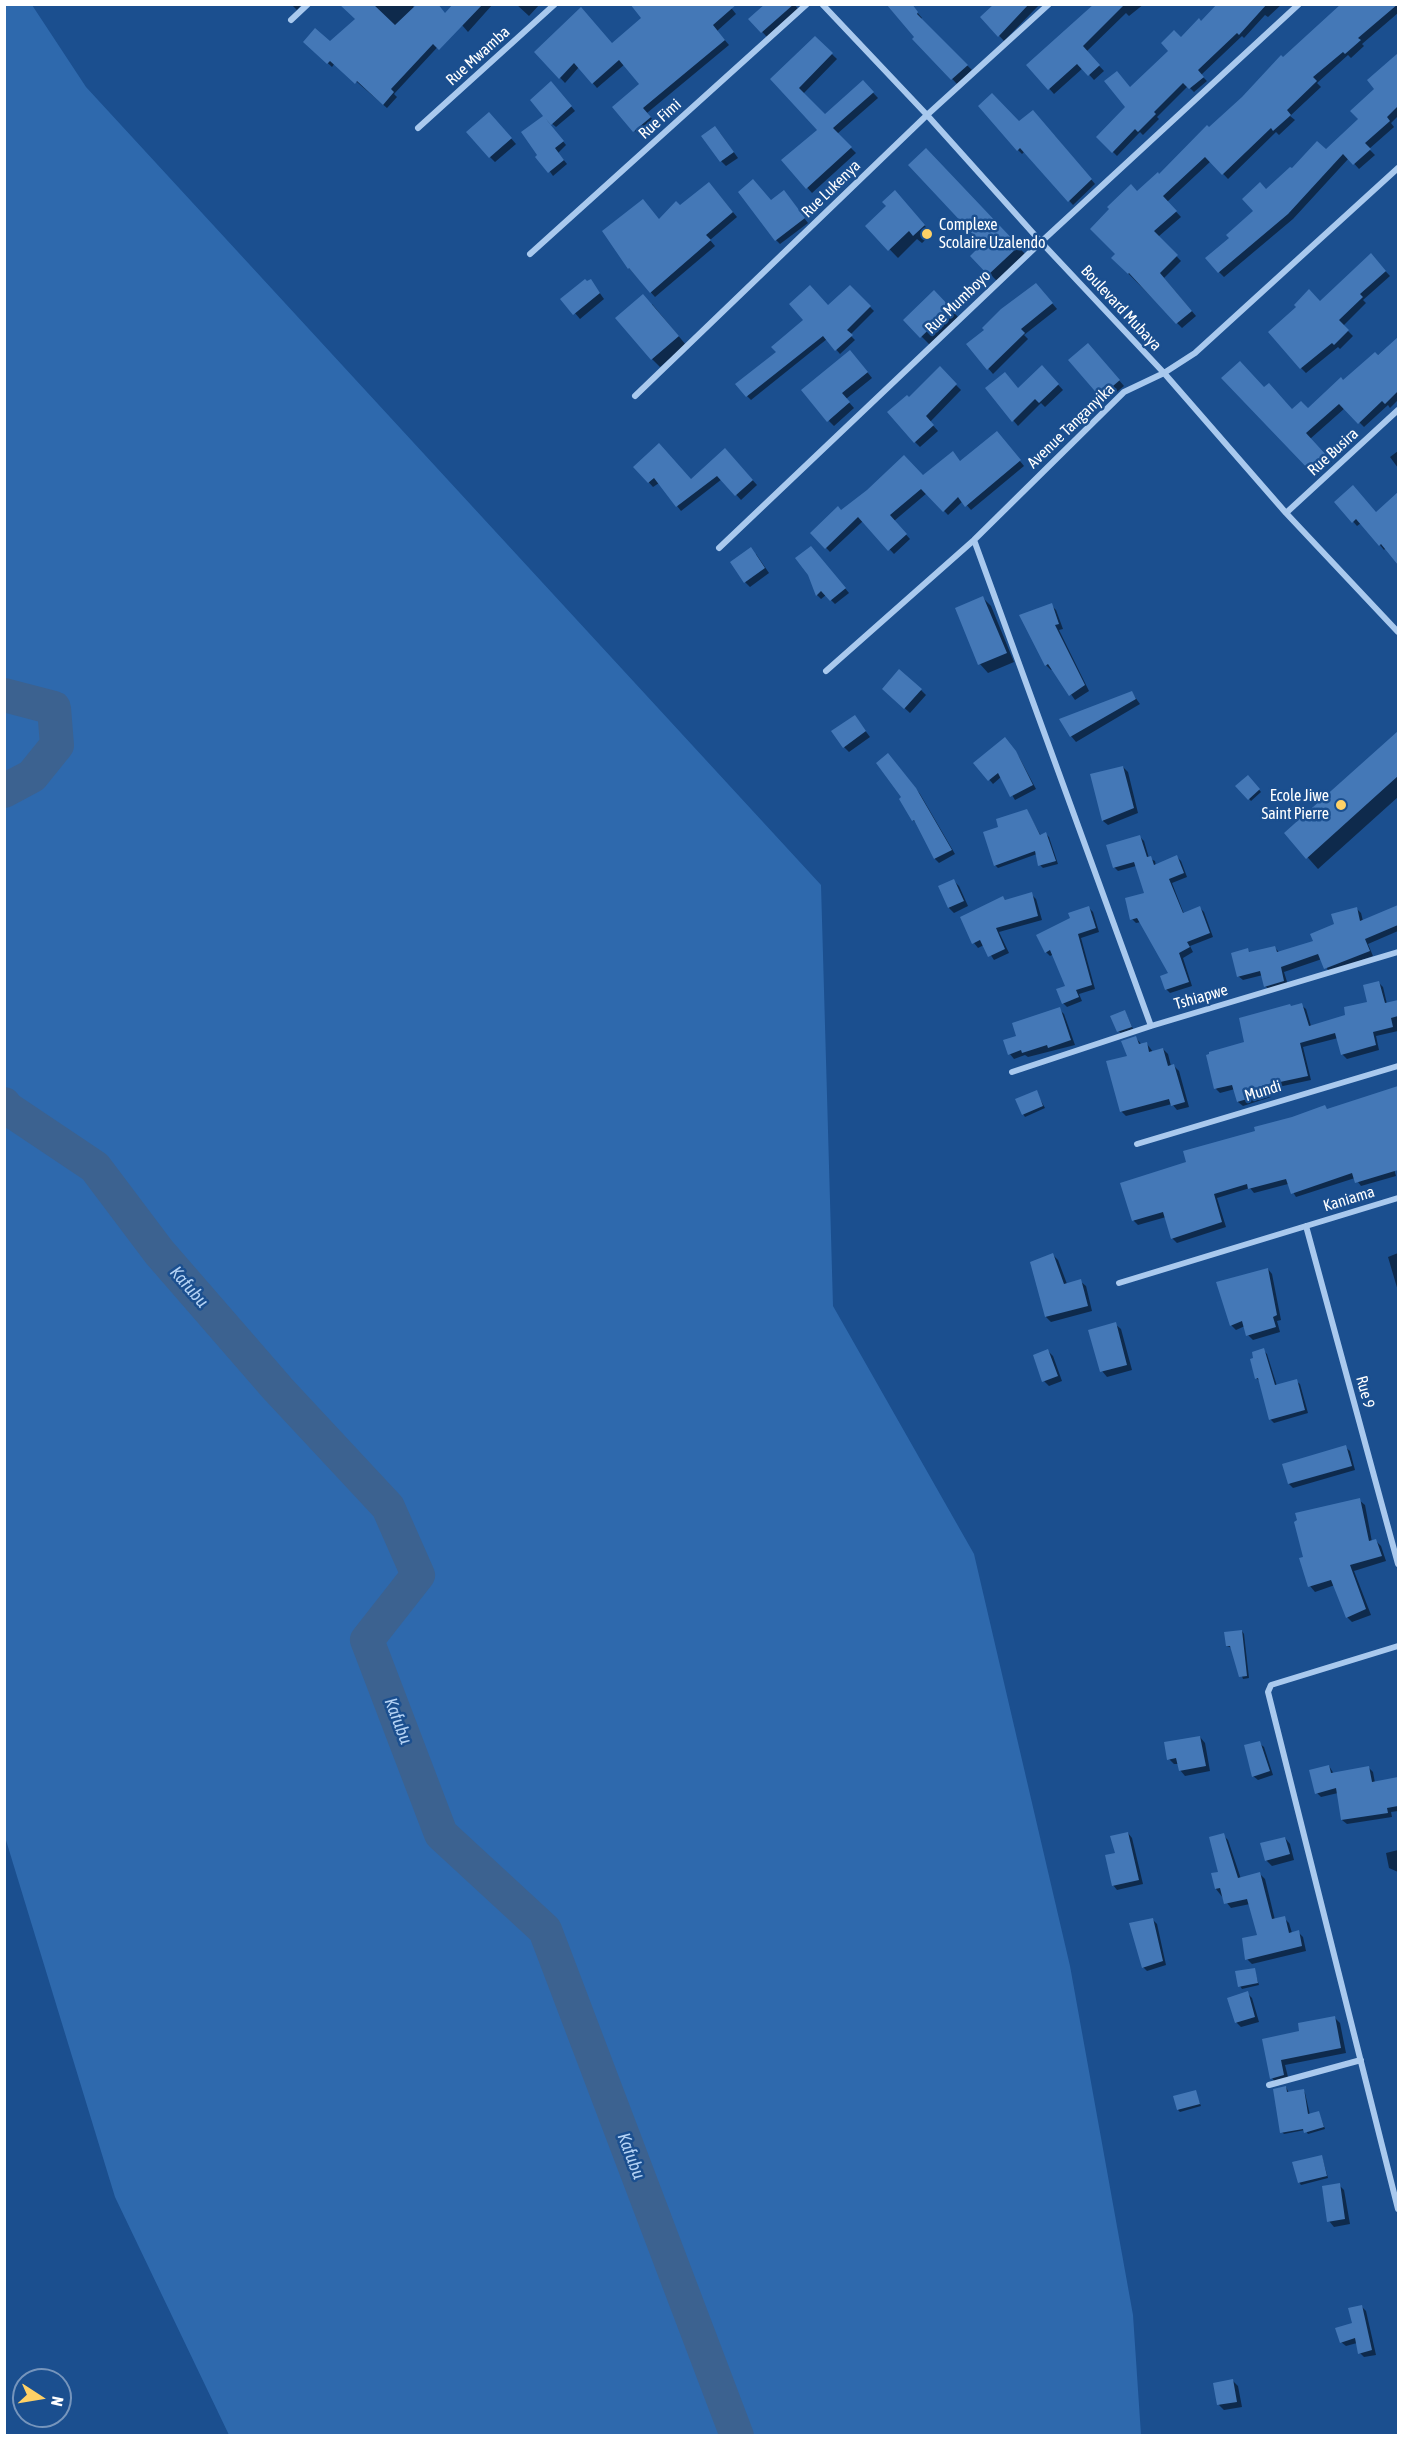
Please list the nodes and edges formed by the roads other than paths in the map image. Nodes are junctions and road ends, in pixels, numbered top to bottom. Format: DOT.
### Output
graph roads {
  1 [pos="308,4"];
  2 [pos="555,4"];
  3 [pos="807,4"];
  4 [pos="822,4"];
  5 [pos="1049,4"];
  6 [pos="1299,4"];
  7 [pos="291,20"];
  8 [pos="927,115"];
  9 [pos="418,128"];
  10 [pos="1398,168"];
  11 [pos="1041,242"];
  12 [pos="530,254"];
  13 [pos="1164,373"];
  14 [pos="635,396"];
  15 [pos="1398,410"];
  16 [pos="1287,513"];
  17 [pos="974,540"];
  18 [pos="719,548"];
  19 [pos="1398,632"];
  20 [pos="826,671"];
  21 [pos="1398,952"];
  22 [pos="1150,1026"];
  23 [pos="1398,1066"];
  24 [pos="1012,1072"];
  25 [pos="1137,1144"];
  26 [pos="1398,1198"];
  27 [pos="1306,1226"];
  28 [pos="1119,1283"];
  29 [pos="1398,1564"];
  30 [pos="1398,1646"];
  31 [pos="1361,2060"];
  32 [pos="1269,2085"];
  33 [pos="1398,2209"];
  1 -- 7 [label="street"];
  2 -- 9 [label="street, Rue Mwamba"];
  3 -- 12 [label="street, Rue Fimi"];
  4 -- 8 [label="street, Boulevard Mubaya"];
  5 -- 8 [label="street, Rue Lukenya"];
  6 -- 11 [label="street, Rue Mumboyo"];
  8 -- 11 [label="street, Boulevard Mubaya"];
  8 -- 14 [label="street, Rue Lukenya"];
  10 -- 13 [label="street, Avenue Tanganyika"];
  11 -- 13 [label="street, Boulevard Mubaya"];
  11 -- 18 [label="street, Rue Mumboyo"];
  13 -- 16 [label="street, Boulevard Mubaya"];
  13 -- 17 [label="street, Avenue Tanganyika"];
  15 -- 16 [label="street, Rue Busira"];
  16 -- 19 [label="street, Boulevard Mubaya"];
  17 -- 20 [label="street, Avenue Tanganyika"];
  17 -- 22 [label="street"];
  21 -- 22 [label="street, Tshiapwe"];
  22 -- 24 [label="street, Tshiapwe"];
  23 -- 25 [label="street, Mundi"];
  26 -- 27 [label="street, Kaniama"];
  27 -- 28 [label="street, Kaniama"];
  27 -- 29 [label="street, Rue 9"];
  30 -- 31 [label="street"];
  31 -- 32 [label="street"];
  31 -- 33 [label="street"];
}
